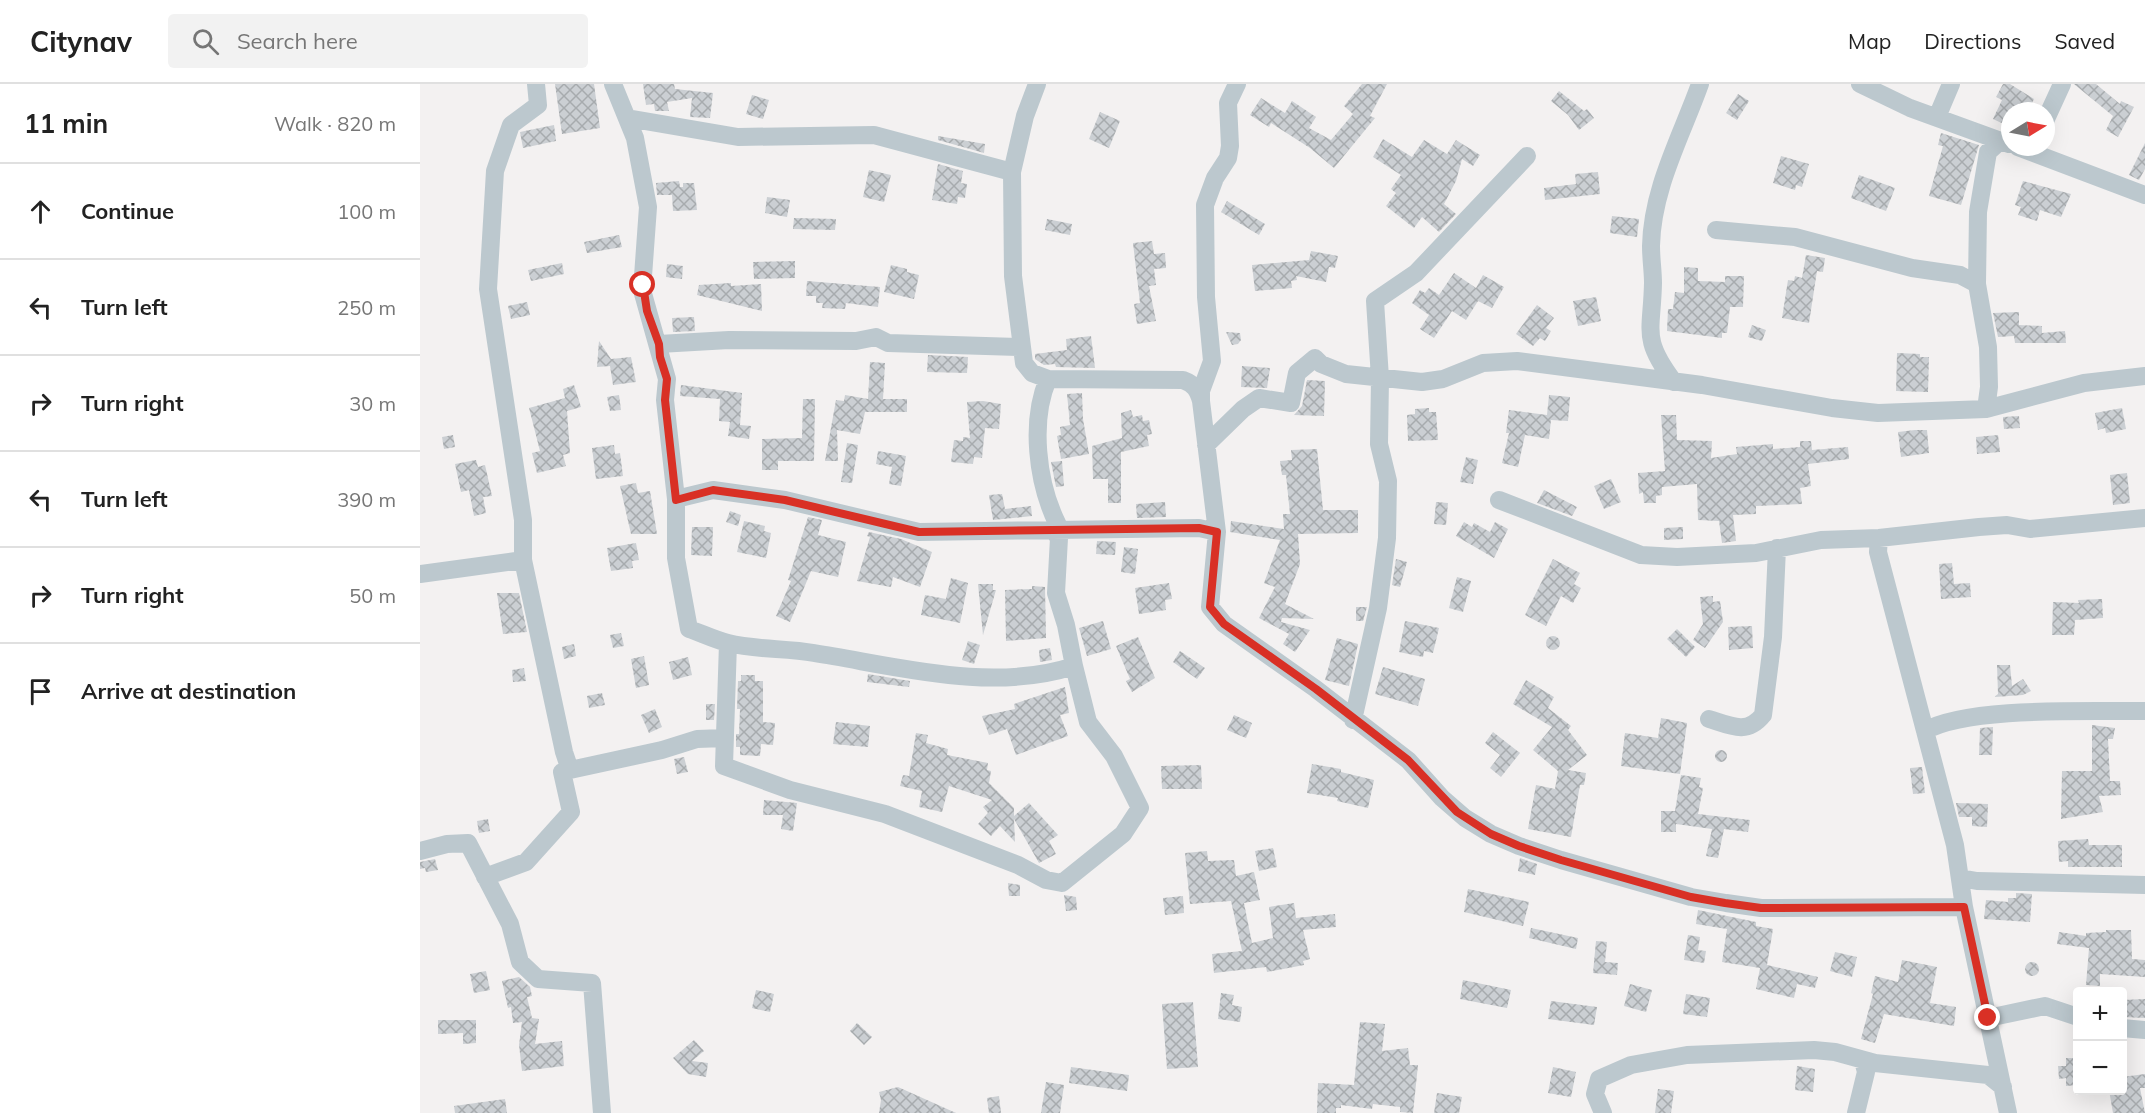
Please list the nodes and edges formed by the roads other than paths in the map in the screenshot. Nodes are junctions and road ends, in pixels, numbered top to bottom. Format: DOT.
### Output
graph roads {
  1 [pos="536,84"];
  2 [pos="613,84"];
  3 [pos="1037,84"];
  4 [pos="1237,84"];
  5 [pos="1700,84"];
  6 [pos="1860,84"];
  7 [pos="1951,84"];
  8 [pos="2061,84"];
  9 [pos="2053,102"];
  10 [pos="627,117"];
  11 [pos="1937,117"];
  12 [pos="2001,141"];
  13 [pos="2001,144"];
  14 [pos="1527,156"];
  15 [pos="2046,156"];
  16 [pos="1012,172"];
  17 [pos="2145,195"];
  18 [pos="1716,230"];
  19 [pos="1977,284"];
  20 [pos="659,344"];
  21 [pos="1021,347"];
  22 [pos="1660,362"];
  23 [pos="2145,376"];
  24 [pos="1380,378"];
  25 [pos="1048,379"];
  26 [pos="1650,380"];
  27 [pos="1674,382"];
  28 [pos="1201,401"];
  29 [pos="1986,409"];
  30 [pos="1206,445"];
  31 [pos="676,500"];
  32 [pos="1499,501"];
  33 [pos="2145,518"];
  34 [pos="1052,529"];
  35 [pos="1217,532"];
  36 [pos="1879,538"];
  37 [pos="1777,548"];
  38 [pos="523,560"];
  39 [pos="420,574"];
  40 [pos="728,643"];
  41 [pos="1074,666"];
  42 [pos="2145,711"];
  43 [pos="1709,719"];
  44 [pos="1353,720"];
  45 [pos="1925,731"];
  46 [pos="725,738"];
  47 [pos="570,770"];
  48 [pos="420,851"];
  49 [pos="485,877"];
  50 [pos="1960,878"];
  51 [pos="2145,885"];
  52 [pos="1964,907"];
  53 [pos="2073,1015"];
  54 [pos="1988,1018"];
  55 [pos="2127,1028"];
  56 [pos="2145,1030"];
  57 [pos="1868,1065"];
  58 [pos="1994,1071"];
  59 [pos="602,1113"];
  60 [pos="1603,1113"];
  61 [pos="1856,1113"];
  62 [pos="2008,1113"];
  1 -- 38 [label="street"];
  2 -- 10 [label="street"];
  3 -- 16 [label="street"];
  4 -- 28 [label="street"];
  5 -- 22 [label="street"];
  6 -- 11 [label="street"];
  7 -- 11 [label="street"];
  8 -- 9 [label="street"];
  10 -- 16 [label="street"];
  10 -- 20 [label="street"];
  11 -- 12 [label="street"];
  13 -- 19 [label="street"];
  14 -- 24 [label="street"];
  15 -- 17 [label="street"];
  16 -- 21 [label="street"];
  18 -- 19 [label="street"];
  19 -- 29 [label="street"];
  20 -- 21 [label="street"];
  20 -- 31 [label="street"];
  21 -- 25 [label="street"];
  22 -- 26 [label="street"];
  22 -- 27 [label="street"];
  23 -- 29 [label="street"];
  24 -- 26 [label="street"];
  24 -- 30 [label="street"];
  24 -- 44 [label="street"];
  25 -- 28 [label="street"];
  25 -- 34 [label="street"];
  26 -- 27 [label="street"];
  27 -- 29 [label="street"];
  28 -- 30 [label="street"];
  30 -- 35 [label="street"];
  31 -- 34 [label="street"];
  31 -- 40 [label="street"];
  32 -- 37 [label="street"];
  33 -- 36 [label="street"];
  34 -- 35 [label="street"];
  34 -- 41 [label="street"];
  35 -- 44 [label="street"];
  36 -- 37 [label="street"];
  36 -- 45 [label="street"];
  37 -- 43 [label="street"];
  38 -- 39 [label="street"];
  38 -- 47 [label="street"];
  40 -- 41 [label="street"];
  40 -- 46 [label="street"];
  41 -- 46 [label="street"];
  42 -- 45 [label="street"];
  44 -- 52 [label="street"];
  45 -- 50 [label="street"];
  46 -- 47 [label="street"];
  47 -- 49 [label="street"];
  48 -- 49 [label="street"];
  49 -- 59 [label="street"];
  50 -- 51 [label="street"];
  50 -- 52 [label="street"];
  52 -- 54 [label="street"];
  53 -- 54 [label="street"];
  54 -- 58 [label="street"];
  55 -- 56 [label="street"];
  57 -- 58 [label="street"];
  57 -- 60 [label="street"];
  57 -- 61 [label="street"];
  58 -- 62 [label="street"];
}
